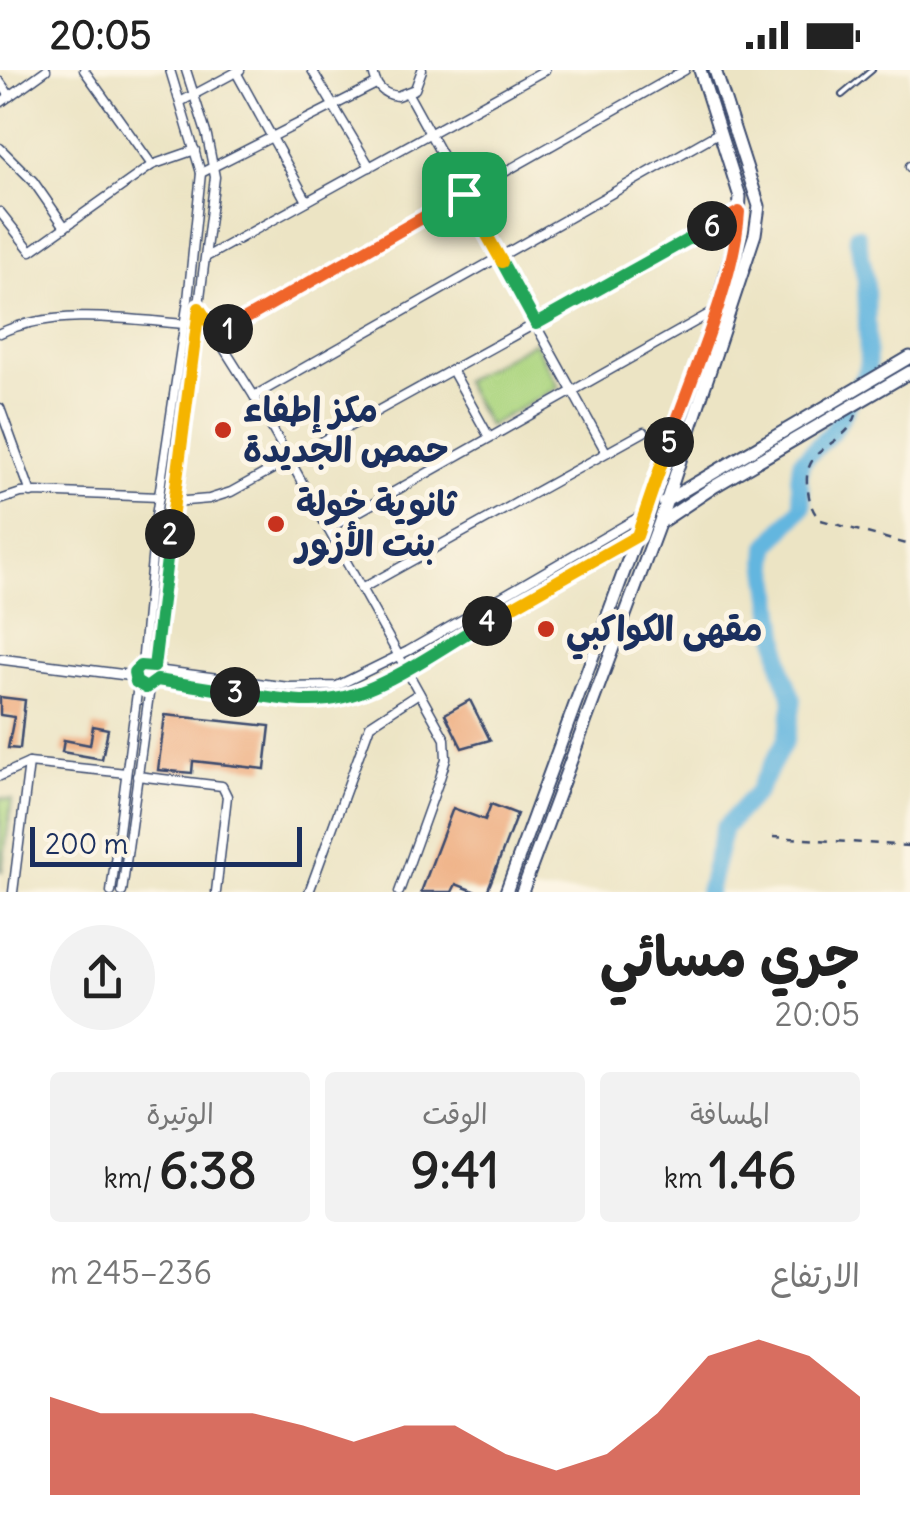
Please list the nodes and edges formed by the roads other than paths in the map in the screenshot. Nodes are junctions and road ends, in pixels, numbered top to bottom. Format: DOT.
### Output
graph roads {
  1 [pos="84,70"];
  2 [pos="170,70"];
  3 [pos="186,70"];
  4 [pos="312,70"];
  5 [pos="372,70"];
  6 [pos="422,70"];
  7 [pos="545,70"];
  8 [pos="685,70"];
  9 [pos="700,70"];
  10 [pos="714,70"];
  11 [pos="872,70"];
  12 [pos="42,71"];
  13 [pos="238,71"];
  14 [pos="0,82"];
  15 [pos="376,84"];
  16 [pos="408,94"];
  17 [pos="194,95"];
  18 [pos="842,95"];
  19 [pos="10,96"];
  20 [pos="180,102"];
  21 [pos="0,103"];
  22 [pos="333,106"];
  23 [pos="720,132"];
  24 [pos="431,135"];
  25 [pos="274,137"];
  26 [pos="0,148"];
  27 [pos="194,150"];
  28 [pos="152,164"];
  29 [pos="370,167"];
  30 [pos="213,169"];
  31 [pos="201,173"];
  32 [pos="464,194"];
  33 [pos="307,202"];
  34 [pos="739,212"];
  35 [pos="0,214"];
  36 [pos="65,227"];
  37 [pos="206,256"];
  38 [pos="499,257"];
  39 [pos="199,308"];
  40 [pos="716,310"];
  41 [pos="185,324"];
  42 [pos="536,324"];
  43 [pos="0,333"];
  44 [pos="217,335"];
  45 [pos="910,358"];
  46 [pos="452,370"];
  47 [pos="910,372"];
  48 [pos="572,389"];
  49 [pos="254,396"];
  50 [pos="0,408"];
  51 [pos="644,432"];
  52 [pos="489,437"];
  53 [pos="606,452"];
  54 [pos="290,460"];
  55 [pos="30,492"];
  56 [pos="159,497"];
  57 [pos="0,500"];
  58 [pos="667,500"];
  59 [pos="174,502"];
  60 [pos="644,514"];
  61 [pos="659,524"];
  62 [pos="328,530"];
  63 [pos="637,536"];
  64 [pos="361,589"];
  65 [pos="398,656"];
  66 [pos="0,659"];
  67 [pos="142,665"];
  68 [pos="405,669"];
  69 [pos="154,676"];
  70 [pos="136,681"];
  71 [pos="419,693"];
  72 [pos="29,764"];
  73 [pos="126,773"];
  74 [pos="0,776"];
  75 [pos="137,776"];
  76 [pos="13,892"];
  77 [pos="112,892"];
  78 [pos="122,892"];
  79 [pos="216,892"];
  80 [pos="308,892"];
  81 [pos="399,892"];
  82 [pos="506,892"];
  83 [pos="522,892"];
  1 -- 28 [label="street"];
  2 -- 20 [label="street"];
  3 -- 17 [label="street"];
  4 -- 22 [label="street"];
  5 -- 15 [label="street"];
  6 -- 16 [label="street"];
  7 -- 24 [label="street"];
  8 -- 32 [label="street"];
  9 -- 23 [label="main road"];
  10 -- 58 [label="main road"];
  11 -- 18 [label="lane"];
  12 -- 19 [label="street"];
  13 -- 17 [label="street"];
  13 -- 25 [label="street"];
  14 -- 19 [label="street"];
  15 -- 16 [label="street"];
  15 -- 22 [label="street"];
  16 -- 24 [label="street"];
  17 -- 20 [label="street"];
  17 -- 30 [label="street"];
  19 -- 21 [label="street"];
  20 -- 27 [label="street"];
  22 -- 25 [label="street"];
  22 -- 29 [label="street"];
  23 -- 34 [label="main road"];
  23 -- 38 [label="street"];
  24 -- 29 [label="street"];
  24 -- 32 [label="street"];
  25 -- 30 [label="street"];
  25 -- 33 [label="street"];
  26 -- 36 [label="street"];
  27 -- 28 [label="street"];
  27 -- 31 [label="street"];
  28 -- 36 [label="street"];
  29 -- 33 [label="street"];
  30 -- 31 [label="street"];
  30 -- 37 [label="street"];
  31 -- 41 [label="street"];
  32 -- 38 [label="street"];
  32 -- 44 [label="street"];
  33 -- 37 [label="street"];
  34 -- 40 [label="main road"];
  34 -- 42 [label="street"];
  35 -- 36 [label="street"];
  37 -- 39 [label="street"];
  38 -- 42 [label="street"];
  38 -- 49 [label="street"];
  39 -- 44 [label="street"];
  39 -- 59 [label="street"];
  40 -- 48 [label="street"];
  40 -- 60 [label="main road"];
  41 -- 43 [label="street"];
  41 -- 56 [label="street"];
  42 -- 46 [label="street"];
  42 -- 48 [label="street"];
  44 -- 49 [label="street"];
  45 -- 58 [label="main road"];
  46 -- 52 [label="street"];
  46 -- 54 [label="street"];
  47 -- 61 [label="main road"];
  48 -- 52 [label="street"];
  48 -- 53 [label="street"];
  49 -- 54 [label="street"];
  50 -- 55 [label="street"];
  51 -- 53 [label="street"];
  52 -- 62 [label="street"];
  53 -- 64 [label="street"];
  54 -- 59 [label="street"];
  54 -- 62 [label="street"];
  55 -- 56 [label="street"];
  55 -- 57 [label="street"];
  56 -- 67 [label="street"];
  58 -- 60 [label="main road"];
  58 -- 61 [label="main road"];
  59 -- 69 [label="street"];
  60 -- 63 [label="main road"];
  60 -- 65 [label="street"];
  61 -- 63 [label="main road"];
  61 -- 83 [label="main road"];
  62 -- 64 [label="street"];
  63 -- 68 [label="street"];
  63 -- 82 [label="main road"];
  64 -- 65 [label="street"];
  65 -- 68 [label="street"];
  65 -- 69 [label="street"];
  66 -- 70 [label="street"];
  67 -- 69 [label="street"];
  67 -- 70 [label="street"];
  68 -- 69 [label="street"];
  68 -- 71 [label="street"];
  69 -- 70 [label="street"];
  69 -- 75 [label="street"];
  70 -- 73 [label="street"];
  71 -- 80 [label="street"];
  71 -- 81 [label="street"];
  72 -- 73 [label="street"];
  72 -- 74 [label="street"];
  72 -- 76 [label="street"];
  73 -- 77 [label="street"];
  75 -- 78 [label="street"];
  75 -- 79 [label="street"];
}
